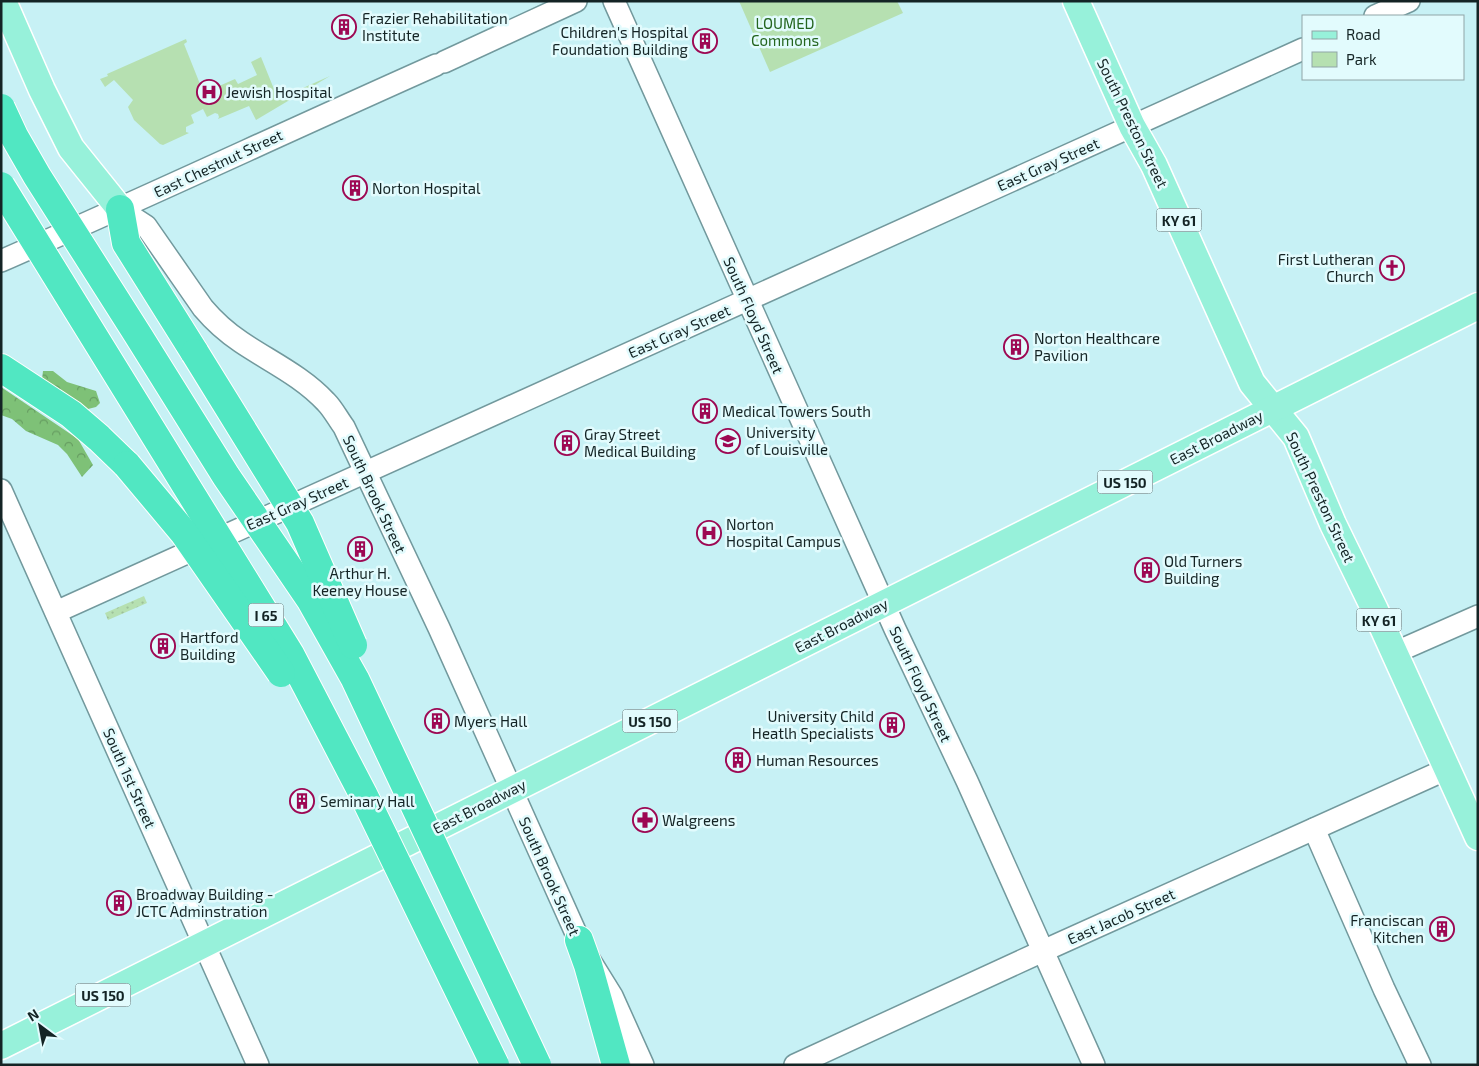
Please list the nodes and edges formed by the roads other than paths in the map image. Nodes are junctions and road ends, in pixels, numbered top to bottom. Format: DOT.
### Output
graph roads {
  1 [pos="2,1"];
  2 [pos="576,1"];
  3 [pos="614,1"];
  4 [pos="1076,1"];
  5 [pos="1408,1"];
  6 [pos="1377,15"];
  7 [pos="1302,49"];
  8 [pos="1,108"];
  9 [pos="1132,126"];
  10 [pos="1,186"];
  11 [pos="120,209"];
  12 [pos="1,261"];
  13 [pos="748,300"];
  14 [pos="1478,306"];
  15 [pos="1,368"];
  16 [pos="1273,408"];
  17 [pos="366,472"];
  18 [pos="1,490"];
  19 [pos="884,603"];
  20 [pos="56,612"];
  21 [pos="1478,616"];
  22 [pos="1394,653"];
  23 [pos="1447,769"];
  24 [pos="511,790"];
  25 [pos="363,794"];
  26 [pos="1471,804"];
  27 [pos="415,805"];
  28 [pos="1314,829"];
  29 [pos="1478,838"];
  30 [pos="579,940"];
  31 [pos="204,944"];
  32 [pos="1043,951"];
  33 [pos="1,1046"];
  34 [pos="258,1065"];
  35 [pos="496,1065"];
  36 [pos="537,1065"];
  37 [pos="616,1065"];
  38 [pos="643,1065"];
  39 [pos="795,1065"];
  40 [pos="1094,1065"];
  41 [pos="1420,1065"];
  1 -- 11 [label="main road, South Brook Street"];
  2 -- 11 [label="street, East Chestnut Street"];
  3 -- 13 [label="street, South Floyd Street"];
  4 -- 9 [label="main road, South Preston Street / KY 61"];
  5 -- 6 [label="street"];
  7 -- 9 [label="street, East Gray Street"];
  8 -- 27 [label="highway, bridge"];
  9 -- 13 [label="street, East Gray Street"];
  9 -- 16 [label="main road, South Preston Street / KY 61"];
  10 -- 25 [label="highway, I 65, bridge"];
  11 -- 12 [label="street, East Chestnut Street"];
  11 -- 17 [label="street, South Brook Street"];
  11 -- 27 [label="highway, bridge"];
  13 -- 17 [label="street, East Gray Street"];
  13 -- 19 [label="street, South Floyd Street"];
  14 -- 16 [label="main road, East Broadway / US 150"];
  15 -- 25 [label="highway, bridge"];
  16 -- 19 [label="main road, East Broadway / US 150"];
  16 -- 22 [label="main road, South Preston Street / KY 61"];
  17 -- 20 [label="street, East Gray Street"];
  17 -- 24 [label="street, South Brook Street"];
  18 -- 20 [label="street, South 1st Street"];
  19 -- 24 [label="main road, East Broadway / US 150"];
  19 -- 32 [label="street, South Floyd Street"];
  20 -- 31 [label="street, South 1st Street"];
  21 -- 22 [label="street"];
  22 -- 23 [label="main road, South Preston Street / KY 61"];
  23 -- 26 [label="main road, South Preston Street / KY 61"];
  23 -- 28 [label="street, East Jacob Street"];
  24 -- 30 [label="street, South Brook Street"];
  24 -- 31 [label="main road, East Broadway / US 150"];
  25 -- 35 [label="highway, I 65, bridge"];
  26 -- 29 [label="main road, South Preston Street / KY 61"];
  27 -- 36 [label="highway, bridge"];
  28 -- 32 [label="street, East Jacob Street"];
  28 -- 41 [label="street"];
  30 -- 37 [label="highway"];
  30 -- 38 [label="street, South Brook Street"];
  31 -- 33 [label="main road, US 150"];
  31 -- 34 [label="street, South 1st Street"];
  32 -- 39 [label="street, East Jacob Street"];
  32 -- 40 [label="street, South Floyd Street"];
}
